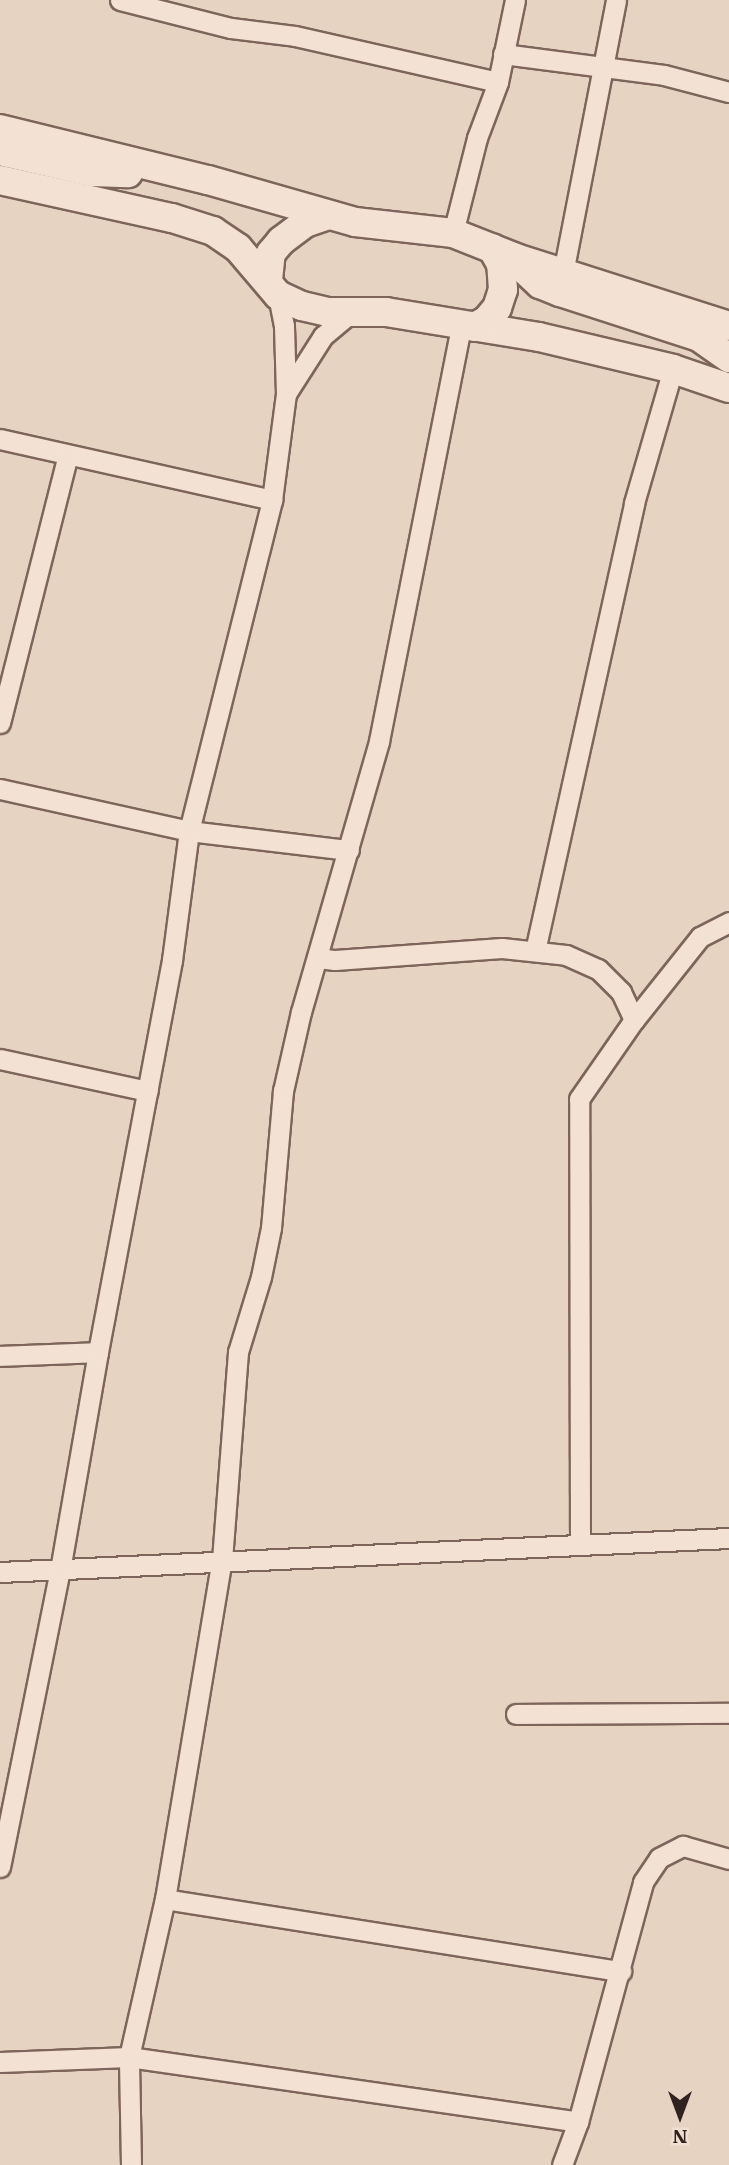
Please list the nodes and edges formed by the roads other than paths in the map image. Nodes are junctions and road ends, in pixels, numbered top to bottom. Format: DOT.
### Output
graph roads {
  1 [pos="120,0"];
  2 [pos="515,0"];
  3 [pos="616,0"];
  4 [pos="503,54"];
  5 [pos="605,67"];
  6 [pos="498,82"];
  7 [pos="729,92"];
  8 [pos="0,129"];
  9 [pos="0,151"];
  10 [pos="92,172"];
  11 [pos="0,180"];
  12 [pos="244,190"];
  13 [pos="328,215"];
  14 [pos="213,232"];
  15 [pos="453,233"];
  16 [pos="504,253"];
  17 [pos="563,273"];
  18 [pos="273,287"];
  19 [pos="353,311"];
  20 [pos="729,326"];
  21 [pos="479,328"];
  22 [pos="729,358"];
  23 [pos="673,369"];
  24 [pos="729,388"];
  25 [pos="286,394"];
  26 [pos="0,439"];
  27 [pos="68,455"];
  28 [pos="272,500"];
  29 [pos="0,723"];
  30 [pos="0,789"];
  31 [pos="189,831"];
  32 [pos="349,850"];
  33 [pos="729,922"];
  34 [pos="535,951"];
  35 [pos="318,958"];
  36 [pos="634,1020"];
  37 [pos="0,1059"];
  38 [pos="148,1091"];
  39 [pos="97,1352"];
  40 [pos="0,1356"];
  41 [pos="729,1538"];
  42 [pos="580,1545"];
  43 [pos="222,1560"];
  44 [pos="60,1570"];
  45 [pos="0,1572"];
  46 [pos="729,1713"];
  47 [pos="516,1714"];
  48 [pos="729,1859"];
  49 [pos="0,1867"];
  50 [pos="165,1899"];
  51 [pos="621,1971"];
  52 [pos="129,2057"];
  53 [pos="0,2062"];
  54 [pos="578,2122"];
  55 [pos="131,2165"];
  56 [pos="562,2165"];
  1 -- 6 [label="street"];
  2 -- 4 [label="street"];
  3 -- 5 [label="street"];
  4 -- 5 [label="street"];
  4 -- 6 [label="street"];
  5 -- 7 [label="street"];
  5 -- 17 [label="street"];
  6 -- 15 [label="street"];
  8 -- 12 [label="main road"];
  9 -- 10 [label="main road"];
  10 -- 12 [label="main road"];
  10 -- 14 [label="main road"];
  11 -- 14 [label="main road"];
  12 -- 13 [label="main road"];
  13 -- 15 [label="main road"];
  13 -- 18 [label="main road"];
  14 -- 18 [label="main road"];
  15 -- 16 [label="main road"];
  16 -- 17 [label="main road"];
  16 -- 21 [label="main road"];
  16 -- 22 [label="main road"];
  17 -- 20 [label="main road"];
  18 -- 19 [label="main road"];
  18 -- 25 [label="street"];
  19 -- 21 [label="main road"];
  19 -- 25 [label="street"];
  21 -- 22 [label="main road"];
  21 -- 23 [label="main road"];
  21 -- 32 [label="street"];
  23 -- 24 [label="main road"];
  23 -- 34 [label="street"];
  25 -- 28 [label="street"];
  26 -- 27 [label="street"];
  27 -- 28 [label="street"];
  27 -- 29 [label="street"];
  28 -- 31 [label="street"];
  30 -- 31 [label="street"];
  31 -- 32 [label="street"];
  31 -- 38 [label="street"];
  32 -- 35 [label="street"];
  33 -- 36 [label="street"];
  34 -- 35 [label="street"];
  34 -- 36 [label="street"];
  35 -- 43 [label="street"];
  36 -- 42 [label="street"];
  37 -- 38 [label="street"];
  38 -- 39 [label="street"];
  39 -- 40 [label="street"];
  39 -- 44 [label="street"];
  41 -- 42 [label="street"];
  42 -- 43 [label="street"];
  43 -- 44 [label="street"];
  43 -- 50 [label="street"];
  44 -- 45 [label="street"];
  44 -- 49 [label="street"];
  46 -- 47 [label="street"];
  48 -- 51 [label="street"];
  50 -- 51 [label="street"];
  50 -- 52 [label="street"];
  51 -- 54 [label="street"];
  52 -- 53 [label="street"];
  52 -- 54 [label="street"];
  52 -- 55 [label="street"];
  54 -- 56 [label="street"];
}
